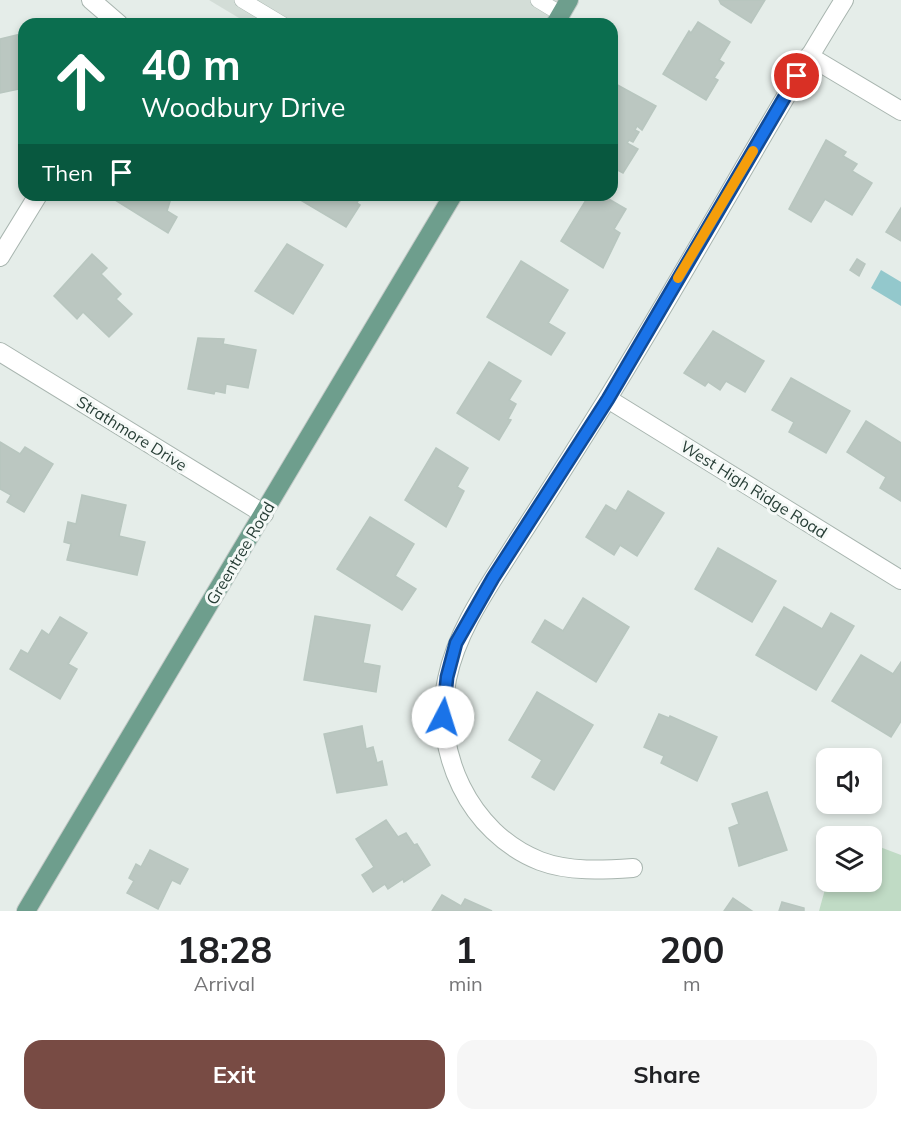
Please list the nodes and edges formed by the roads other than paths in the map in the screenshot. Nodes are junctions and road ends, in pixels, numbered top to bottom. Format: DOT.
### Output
graph roads {
  1 [pos="91,0"];
  2 [pos="242,0"];
  3 [pos="538,0"];
  4 [pos="844,0"];
  5 [pos="562,13"];
  6 [pos="114,18"];
  7 [pos="272,18"];
  8 [pos="809,56"];
  9 [pos="901,111"];
  10 [pos="34,201"];
  11 [pos="449,201"];
  12 [pos="0,257"];
  13 [pos="0,352"];
  14 [pos="608,399"];
  15 [pos="264,514"];
  16 [pos="901,580"];
  17 [pos="633,868"];
  18 [pos="26,911"];
  1 -- 6 [label="street"];
  2 -- 7 [label="lane"];
  3 -- 5 [label="lane"];
  4 -- 8 [label="street"];
  8 -- 9 [label="street"];
  8 -- 14 [label="street"];
  10 -- 12 [label="street"];
  11 -- 15 [label="main road, Greentree Road"];
  13 -- 15 [label="street, Strathmore Drive"];
  14 -- 16 [label="street, West High Ridge Road"];
  14 -- 17 [label="street"];
  15 -- 18 [label="main road, Greentree Road"];
}
